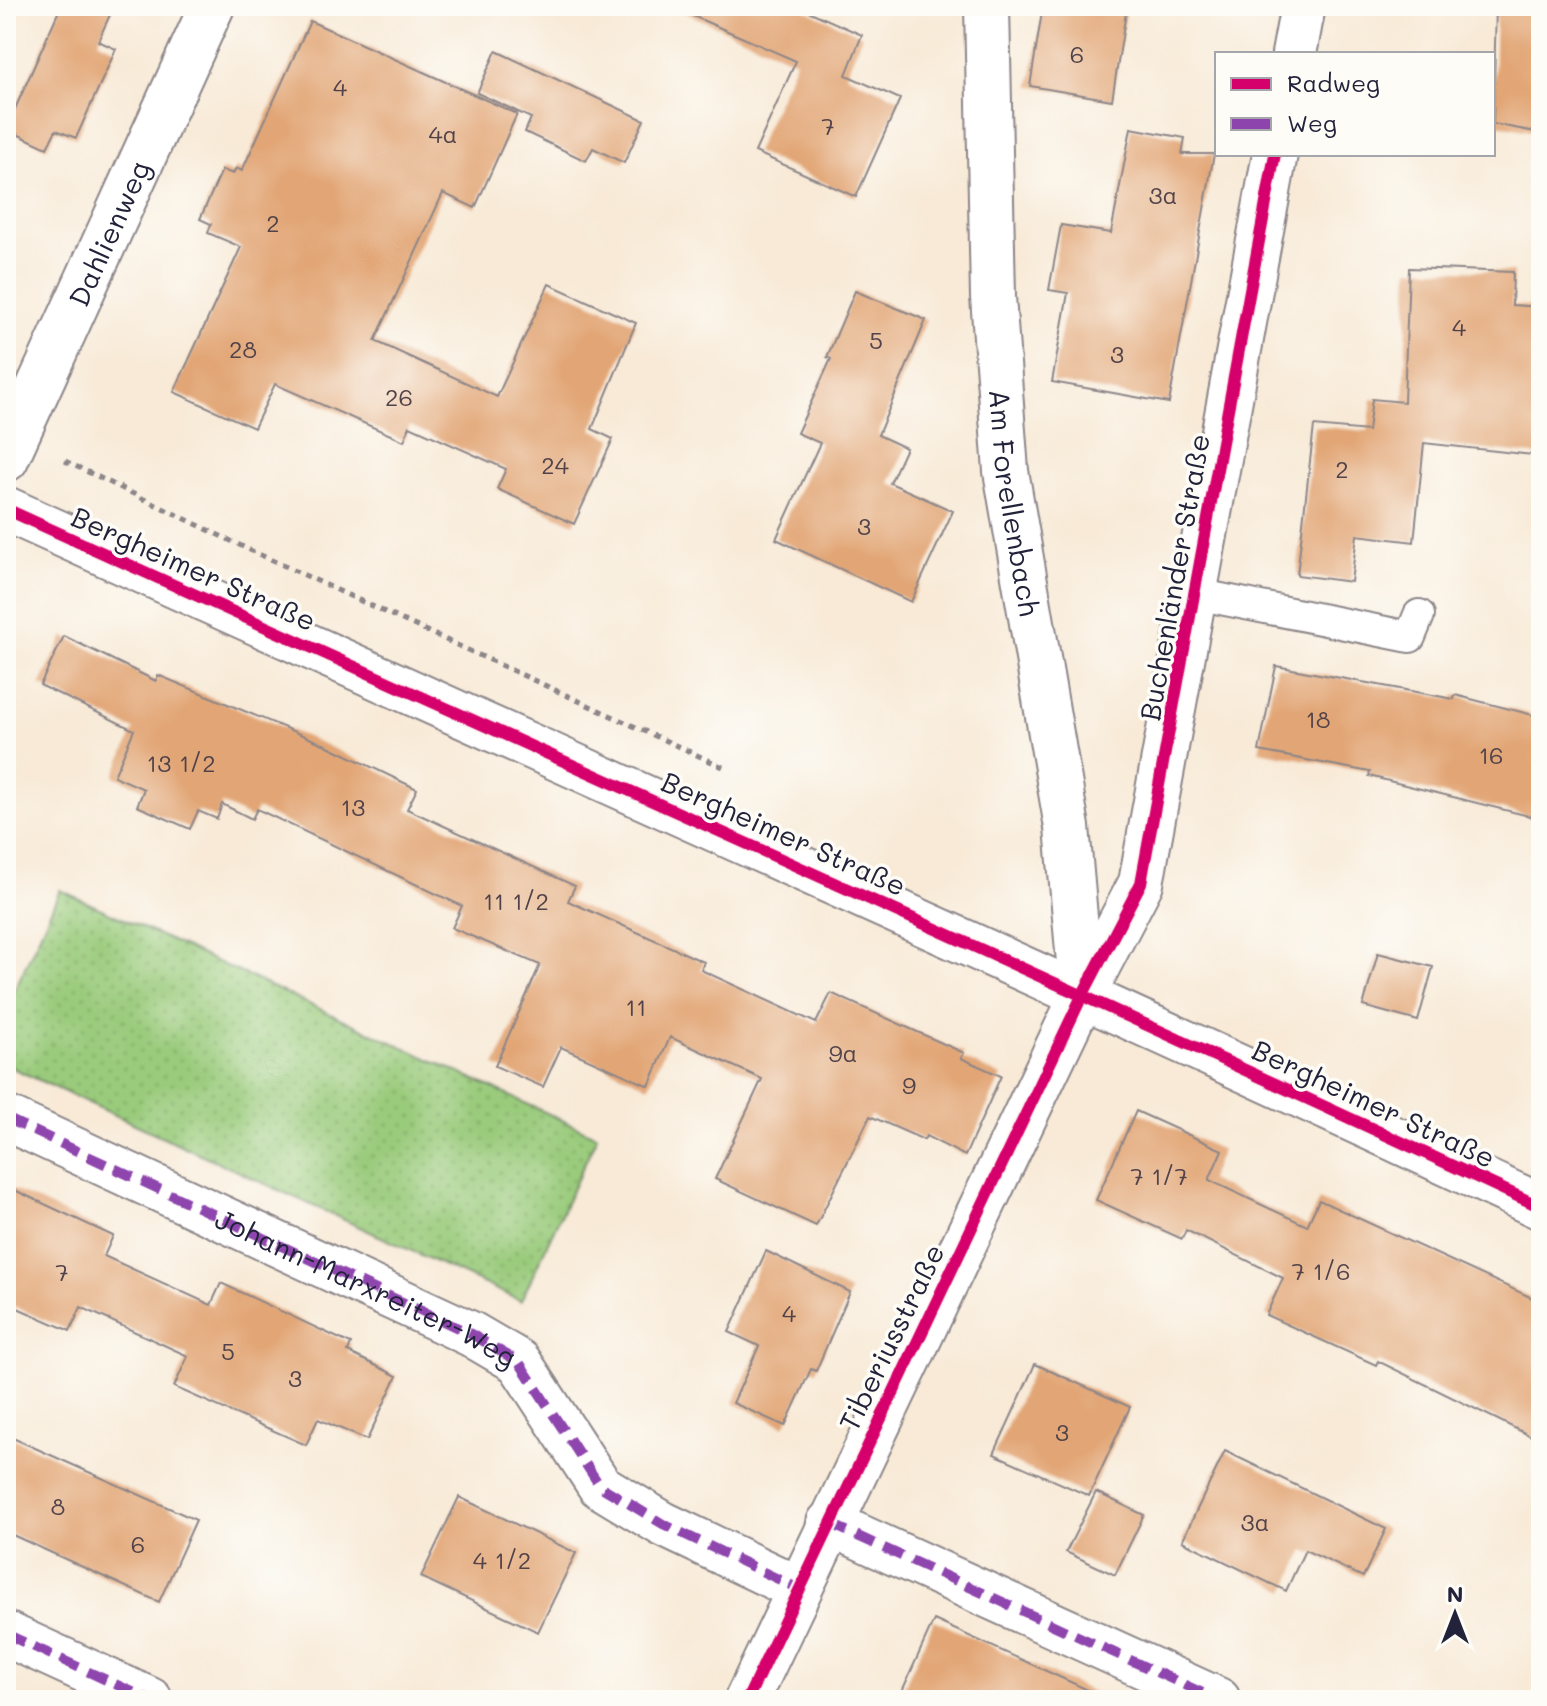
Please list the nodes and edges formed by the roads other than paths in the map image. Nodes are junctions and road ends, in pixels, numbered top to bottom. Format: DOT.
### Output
graph roads {
  1 [pos="212,6"];
  2 [pos="987,6"];
  3 [pos="1303,6"];
  4 [pos="1294,52"];
  5 [pos="1275,156"];
  6 [pos="11,448"];
  7 [pos="6,509"];
  8 [pos="1196,594"];
  9 [pos="1419,615"];
  10 [pos="1082,996"];
  11 [pos="6,1118"];
  12 [pos="1541,1207"];
  13 [pos="829,1523"];
  14 [pos="799,1589"];
  15 [pos="6,1634"];
  16 [pos="150,1700"];
  17 [pos="747,1700"];
  18 [pos="1218,1700"];
  1 -- 6 [label="street, Dahlienweg"];
  2 -- 10 [label="street, Am Forellenbach"];
  3 -- 4 [label="street"];
  5 -- 8 [label="street, Buchenländer Straße"];
  7 -- 10 [label="street, Bergheimer Straße"];
  8 -- 9 [label="lane"];
  8 -- 10 [label="street, Buchenländer Straße"];
  10 -- 12 [label="street, Bergheimer Straße"];
  10 -- 13 [label="street, Tiberiusstraße"];
  11 -- 14 [label="street, Johann-Marxreiter-Weg"];
  13 -- 14 [label="street, Tiberiusstraße"];
  13 -- 18 [label="street"];
  14 -- 17 [label="street, Tiberiusstraße"];
  15 -- 16 [label="street"];
}
